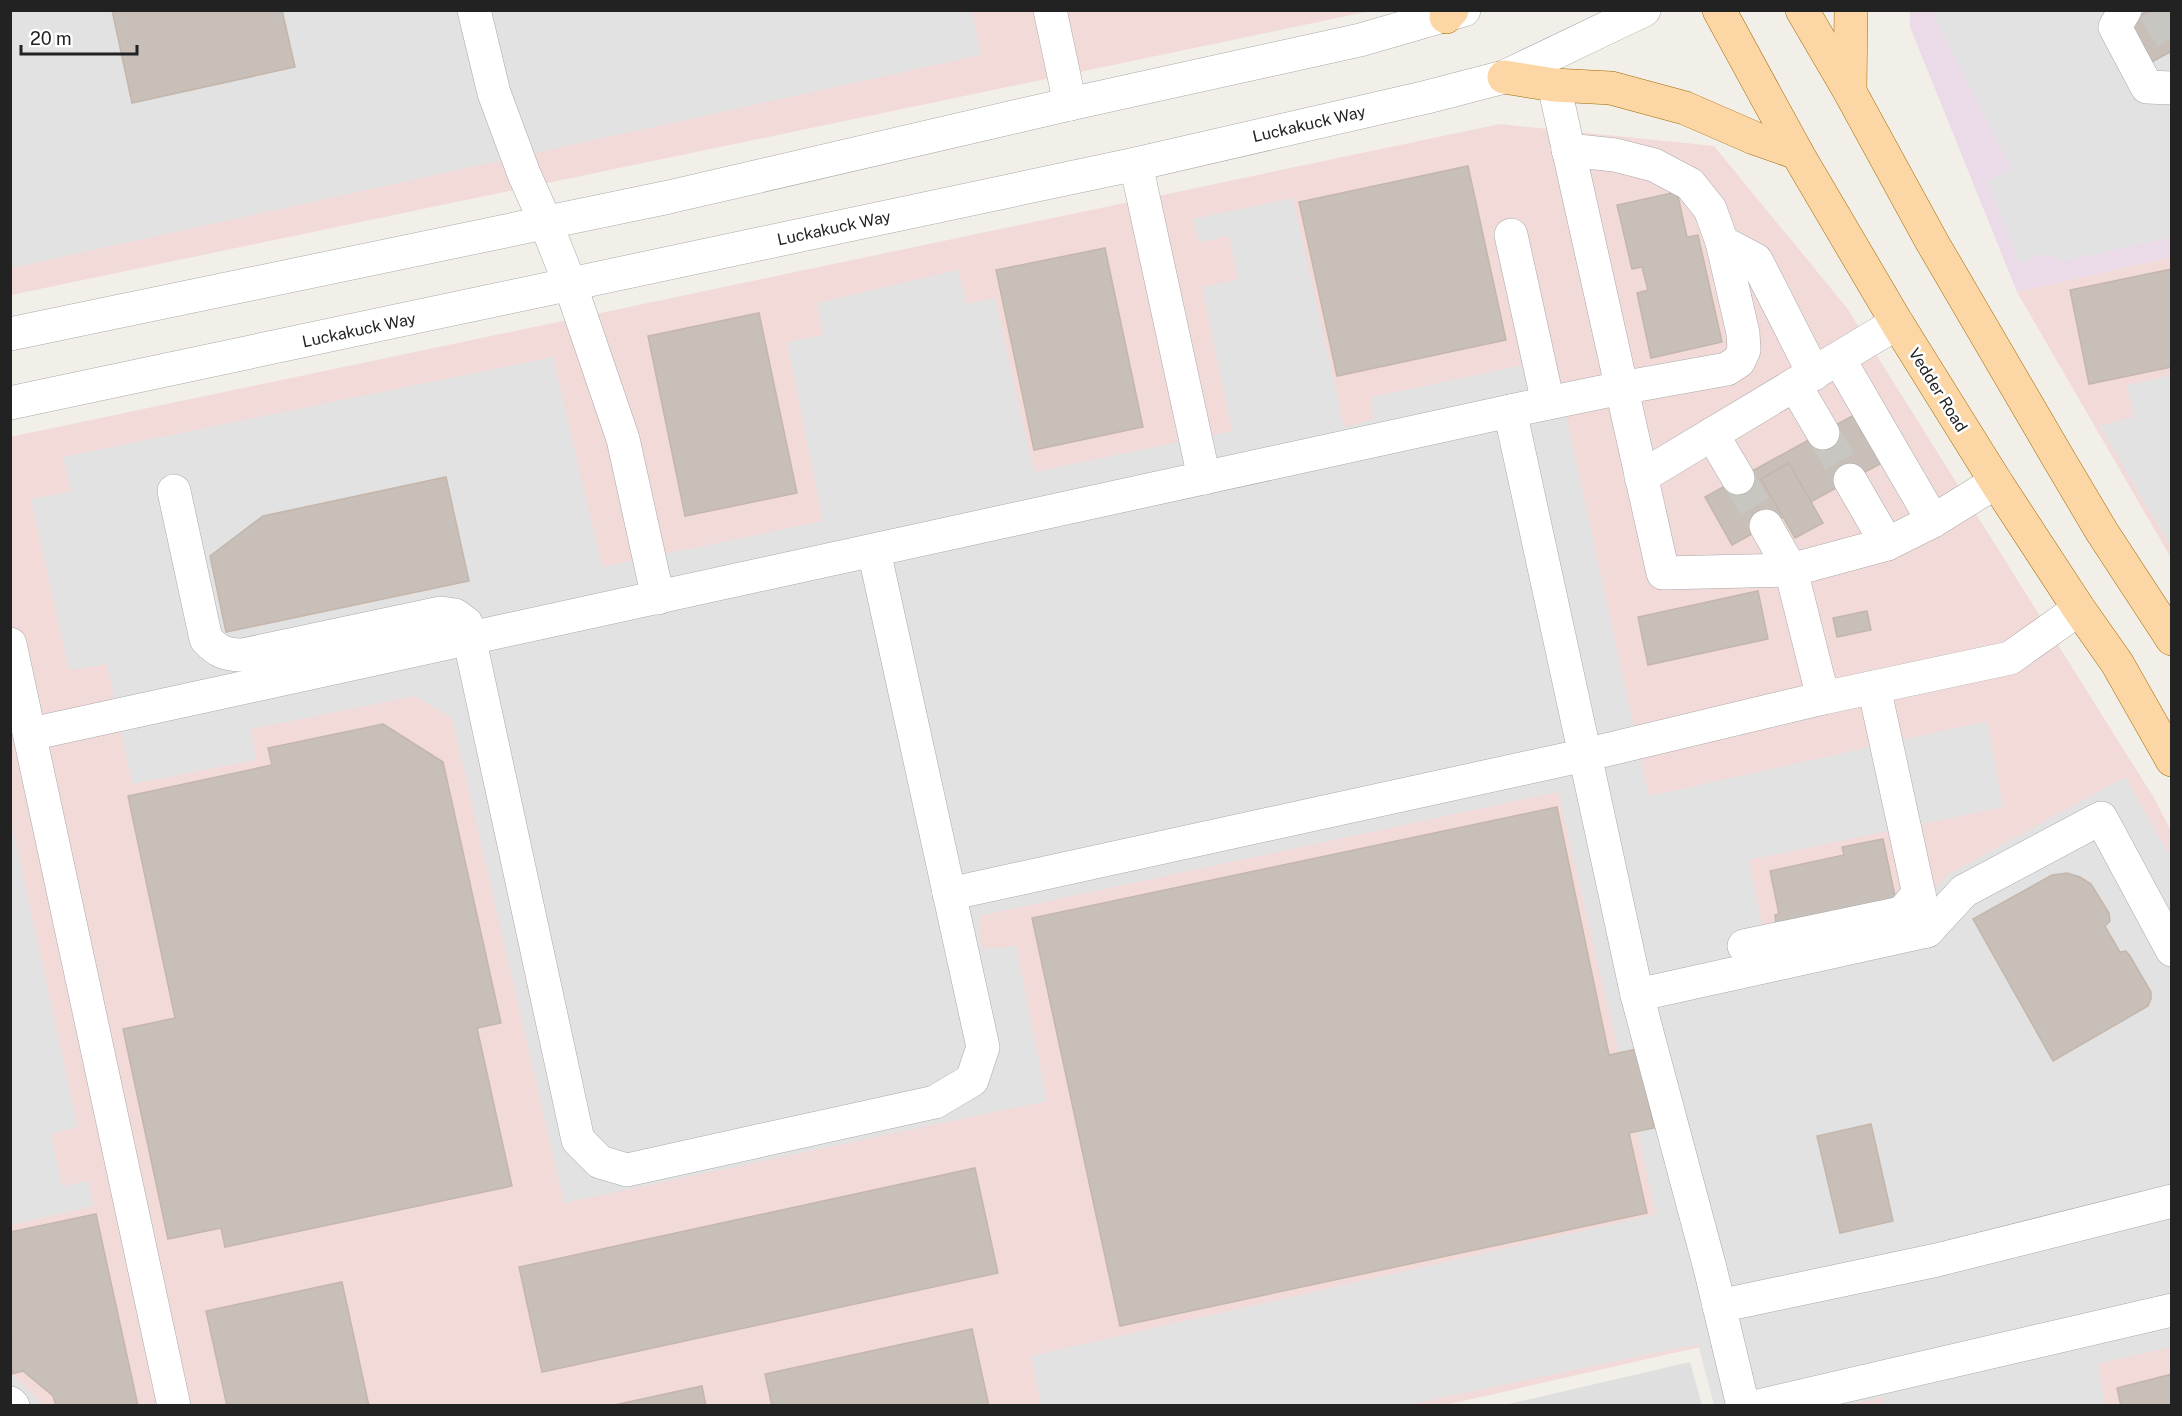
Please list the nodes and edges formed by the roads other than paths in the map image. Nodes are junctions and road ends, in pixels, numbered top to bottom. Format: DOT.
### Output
graph roads {
  1 [pos="474,10"];
  2 [pos="1050,10"];
  3 [pos="1644,10"];
  4 [pos="1719,10"];
  5 [pos="1802,10"];
  6 [pos="1851,10"];
  7 [pos="2125,10"];
  8 [pos="1454,13"];
  9 [pos="1504,77"];
  10 [pos="1554,85"];
  11 [pos="2172,88"];
  12 [pos="1850,92"];
  13 [pos="1070,104"];
  14 [pos="1568,150"];
  15 [pos="1797,153"];
  16 [pos="1136,164"];
  17 [pos="545,221"];
  18 [pos="1510,235"];
  19 [pos="1722,242"];
  20 [pos="570,284"];
  21 [pos="1897,323"];
  22 [pos="10,334"];
  23 [pos="1816,372"];
  24 [pos="1621,388"];
  25 [pos="10,403"];
  26 [pos="1548,403"];
  27 [pos="1510,411"];
  28 [pos="1823,433"];
  29 [pos="1712,435"];
  30 [pos="1641,477"];
  31 [pos="1204,478"];
  32 [pos="1738,478"];
  33 [pos="1850,480"];
  34 [pos="1996,482"];
  35 [pos="174,491"];
  36 [pos="1933,521"];
  37 [pos="1766,526"];
  38 [pos="1887,544"];
  39 [pos="874,550"];
  40 [pos="1791,570"];
  41 [pos="658,598"];
  42 [pos="2079,609"];
  43 [pos="469,639"];
  44 [pos="2172,639"];
  45 [pos="10,644"];
  46 [pos="1874,687"];
  47 [pos="1823,698"];
  48 [pos="31,734"];
  49 [pos="1585,755"];
  50 [pos="2172,760"];
  51 [pos="1919,893"];
  52 [pos="949,894"];
  53 [pos="1927,932"];
  54 [pos="1744,946"];
  55 [pos="2172,950"];
  56 [pos="1637,995"];
  57 [pos="2172,1201"];
  58 [pos="1719,1306"];
  59 [pos="2172,1310"];
  60 [pos="174,1406"];
  61 [pos="1743,1406"];
  62 [pos="1758,1406"];
  1 -- 17 [label="street"];
  2 -- 13 [label="street"];
  3 -- 9 [label="street, Luckakuck Way"];
  4 -- 15 [label="main road, Vedder Road"];
  5 -- 12 [label="main road"];
  6 -- 12 [label="main road"];
  7 -- 11 [label="street"];
  8 -- 13 [label="street"];
  9 -- 10 [label="main road"];
  9 -- 16 [label="street, Luckakuck Way"];
  10 -- 14 [label="street"];
  10 -- 15 [label="main road"];
  12 -- 44 [label="main road"];
  13 -- 17 [label="street"];
  14 -- 19 [label="street"];
  14 -- 24 [label="street"];
  15 -- 21 [label="main road, Vedder Road"];
  16 -- 20 [label="street, Luckakuck Way"];
  16 -- 31 [label="street"];
  17 -- 20 [label="street"];
  17 -- 22 [label="street"];
  18 -- 26 [label="street"];
  19 -- 23 [label="street"];
  19 -- 24 [label="street"];
  20 -- 25 [label="street, Luckakuck Way"];
  20 -- 41 [label="street"];
  21 -- 23 [label="street"];
  21 -- 34 [label="main road, Vedder Road"];
  23 -- 28 [label="street"];
  23 -- 29 [label="street"];
  23 -- 36 [label="street"];
  24 -- 26 [label="street"];
  24 -- 30 [label="street"];
  26 -- 27 [label="street"];
  27 -- 31 [label="street"];
  27 -- 49 [label="street"];
  29 -- 30 [label="street"];
  29 -- 32 [label="street"];
  30 -- 40 [label="street"];
  31 -- 39 [label="street"];
  33 -- 38 [label="street"];
  34 -- 36 [label="street"];
  34 -- 42 [label="main road, Vedder Road"];
  35 -- 43 [label="street"];
  36 -- 38 [label="street"];
  37 -- 40 [label="street"];
  38 -- 40 [label="street"];
  39 -- 41 [label="street"];
  39 -- 52 [label="street"];
  40 -- 47 [label="street"];
  41 -- 43 [label="street"];
  42 -- 46 [label="street"];
  42 -- 50 [label="main road, Vedder Road"];
  43 -- 48 [label="street"];
  43 -- 52 [label="street"];
  45 -- 48 [label="street"];
  46 -- 47 [label="street"];
  46 -- 51 [label="street"];
  47 -- 49 [label="street"];
  48 -- 60 [label="street"];
  49 -- 52 [label="street"];
  49 -- 56 [label="street"];
  51 -- 53 [label="street"];
  51 -- 54 [label="street"];
  53 -- 55 [label="street"];
  53 -- 56 [label="street"];
  56 -- 58 [label="street"];
  57 -- 58 [label="street"];
  58 -- 61 [label="street"];
  59 -- 62 [label="street"];
}
